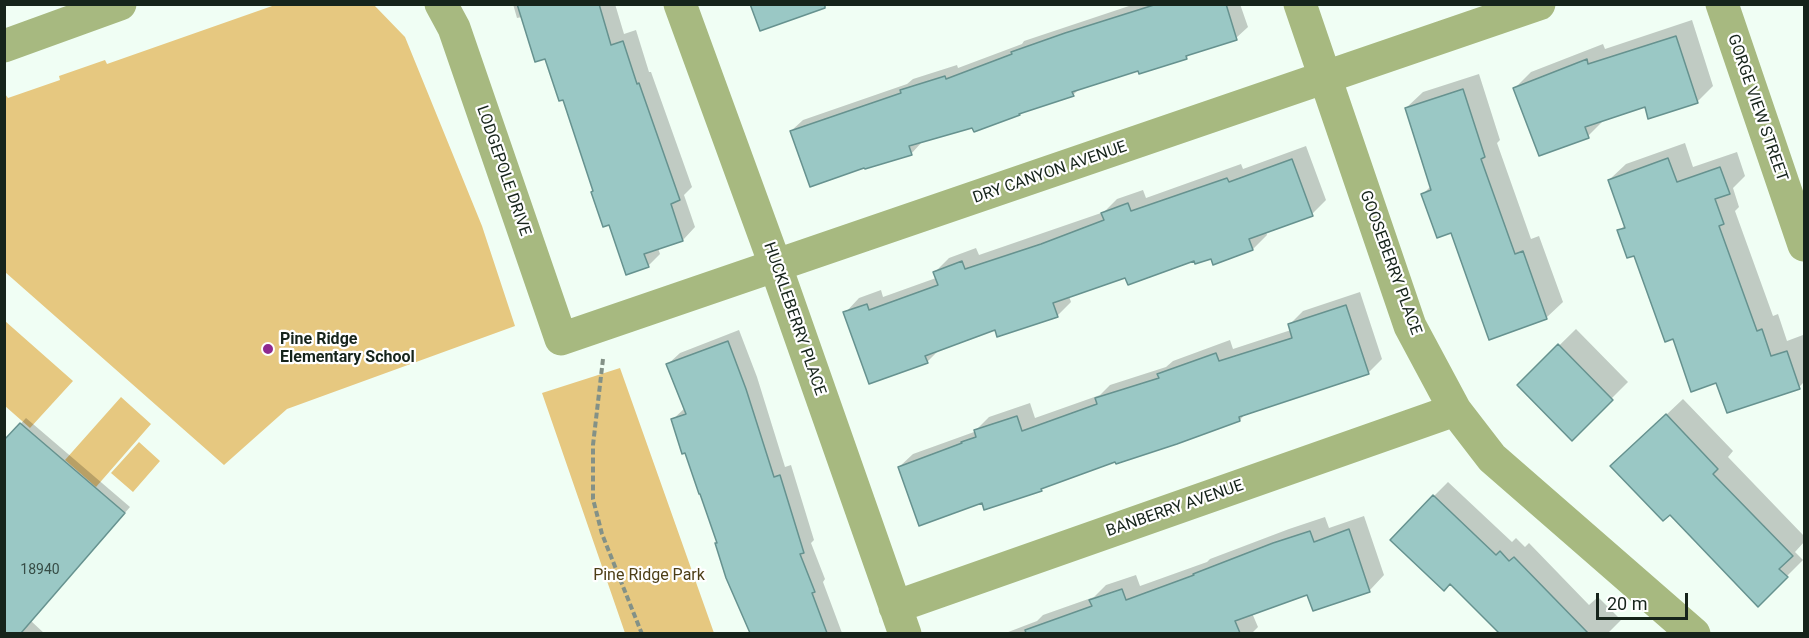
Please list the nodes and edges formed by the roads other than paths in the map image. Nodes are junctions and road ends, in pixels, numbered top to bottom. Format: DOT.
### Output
graph roads {
  1 [pos="120,4"];
  2 [pos="441,4"];
  3 [pos="680,4"];
  4 [pos="1299,4"];
  5 [pos="1539,4"];
  6 [pos="1722,4"];
  7 [pos="4,46"];
  8 [pos="1325,78"];
  9 [pos="1804,245"];
  10 [pos="776,267"];
  11 [pos="561,339"];
  12 [pos="1455,410"];
  13 [pos="900,620"];
  14 [pos="1694,633"];
  1 -- 7 [label="street"];
  2 -- 11 [label="street, LODGEPOLE DRIVE"];
  3 -- 10 [label="street, HUCKLEBERRY PLACE"];
  4 -- 8 [label="street, GOOSEBERRY PLACE"];
  5 -- 8 [label="street, DRY CANYON AVENUE"];
  6 -- 9 [label="street, GORGE VIEW STREET"];
  8 -- 10 [label="street, DRY CANYON AVENUE"];
  8 -- 12 [label="street, GOOSEBERRY PLACE"];
  10 -- 11 [label="street, DRY CANYON AVENUE"];
  10 -- 13 [label="street, HUCKLEBERRY PLACE"];
  12 -- 13 [label="street, BANBERRY AVENUE"];
  12 -- 14 [label="street, GOOSEBERRY PLACE"];
}
